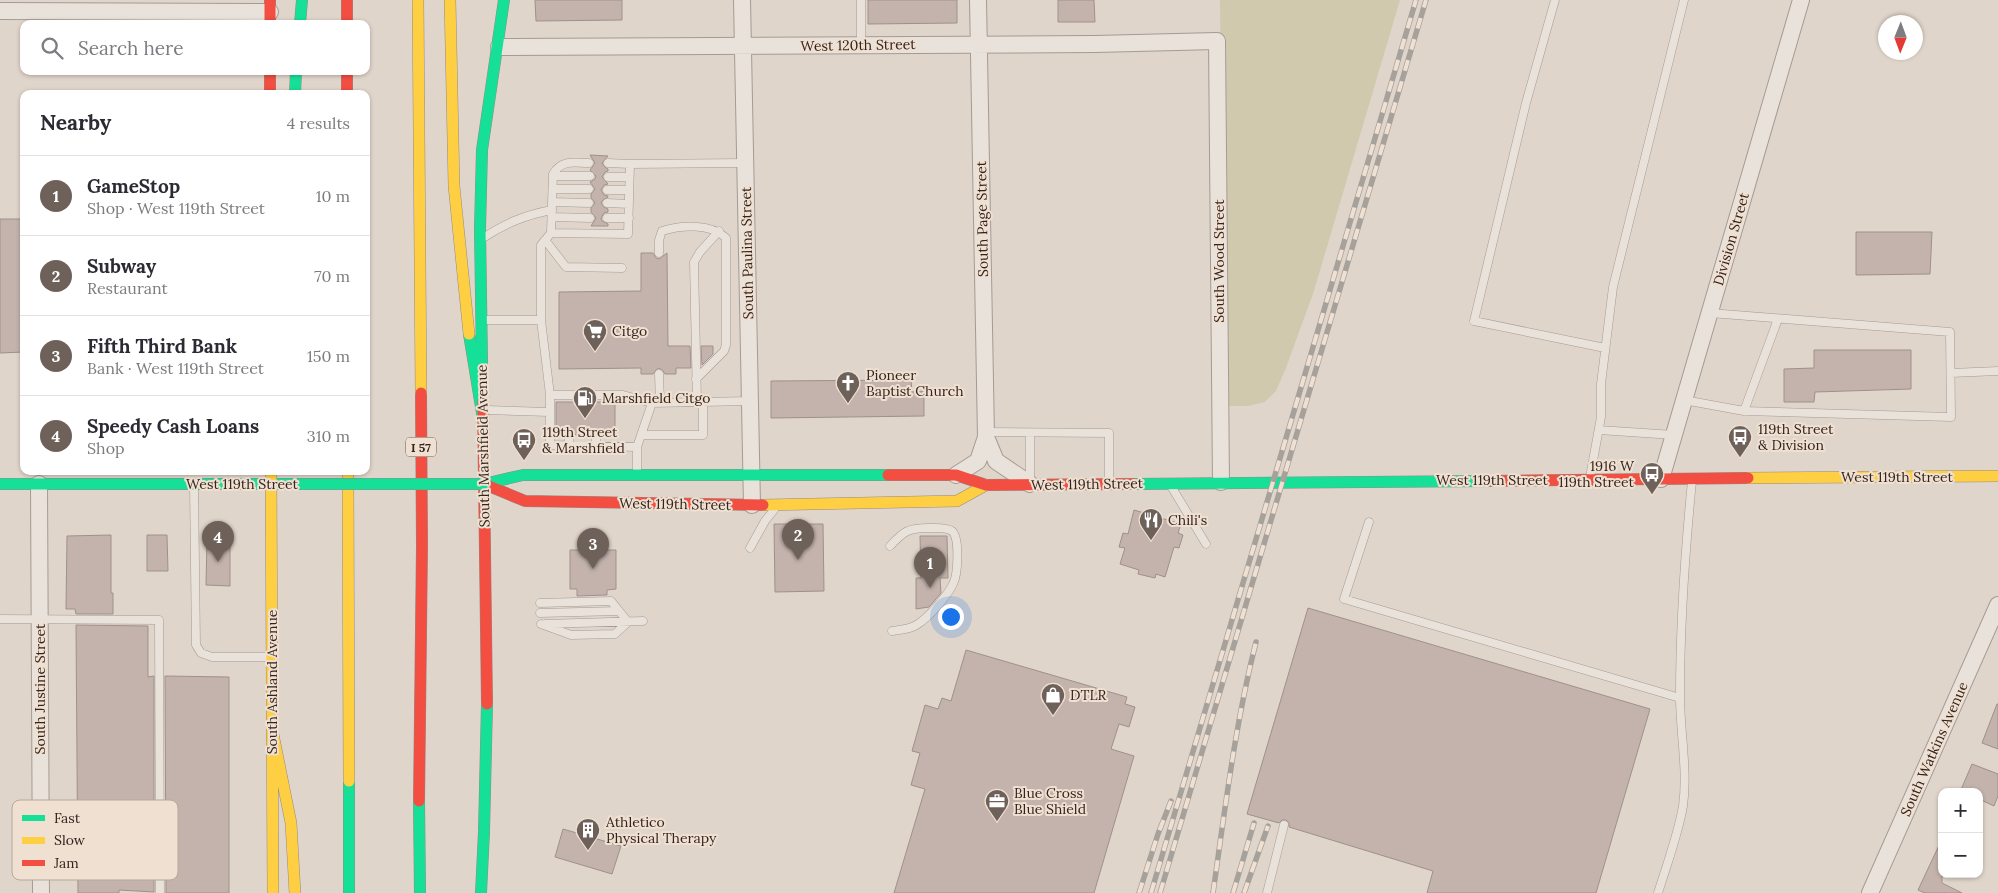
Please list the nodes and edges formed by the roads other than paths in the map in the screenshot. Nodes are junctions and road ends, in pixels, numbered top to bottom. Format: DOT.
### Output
graph roads {
  1 [pos="302,0"];
  2 [pos="347,0"];
  3 [pos="418,0"];
  4 [pos="450,0"];
  5 [pos="504,0"];
  6 [pos="742,0"];
  7 [pos="861,0"];
  8 [pos="978,0"];
  9 [pos="1555,0"];
  10 [pos="1684,0"];
  11 [pos="1801,0"];
  12 [pos="35,6"];
  13 [pos="0,12"];
  14 [pos="270,12"];
  15 [pos="300,20"];
  16 [pos="347,20"];
  17 [pos="1217,41"];
  18 [pos="978,44"];
  19 [pos="861,46"];
  20 [pos="499,47"];
  21 [pos="742,47"];
  22 [pos="270,75"];
  23 [pos="296,75"];
  24 [pos="347,75"];
  25 [pos="270,90"];
  26 [pos="295,90"];
  27 [pos="347,90"];
  28 [pos="589,163"];
  29 [pos="608,163"];
  30 [pos="745,163"];
  31 [pos="630,164"];
  32 [pos="553,176"];
  33 [pos="590,176"];
  34 [pos="608,177"];
  35 [pos="630,177"];
  36 [pos="552,189"];
  37 [pos="589,189"];
  38 [pos="607,190"];
  39 [pos="629,190"];
  40 [pos="590,203"];
  41 [pos="607,203"];
  42 [pos="629,204"];
  43 [pos="552,210"];
  44 [pos="590,218"];
  45 [pos="607,218"];
  46 [pos="628,218"];
  47 [pos="719,231"];
  48 [pos="551,233"];
  49 [pos="481,239"];
  50 [pos="545,240"];
  51 [pos="659,253"];
  52 [pos="622,268"];
  53 [pos="1710,313"];
  54 [pos="1778,319"];
  55 [pos="482,320"];
  56 [pos="541,320"];
  57 [pos="1605,348"];
  58 [pos="1951,372"];
  59 [pos="1998,372"];
  60 [pos="660,374"];
  61 [pos="696,380"];
  62 [pos="550,394"];
  63 [pos="1684,400"];
  64 [pos="750,401"];
  65 [pos="700,402"];
  66 [pos="656,403"];
  67 [pos="1744,411"];
  68 [pos="549,412"];
  69 [pos="483,415"];
  70 [pos="1599,430"];
  71 [pos="1030,433"];
  72 [pos="569,435"];
  73 [pos="596,435"];
  74 [pos="642,435"];
  75 [pos="986,435"];
  76 [pos="1674,435"];
  77 [pos="570,446"];
  78 [pos="596,446"];
  79 [pos="637,448"];
  80 [pos="271,475"];
  81 [pos="348,475"];
  82 [pos="956,475"];
  83 [pos="637,476"];
  84 [pos="751,476"];
  85 [pos="1998,476"];
  86 [pos="1661,479"];
  87 [pos="1692,479"];
  88 [pos="1590,480"];
  89 [pos="1221,482"];
  90 [pos="1110,483"];
  91 [pos="1169,483"];
  92 [pos="0,484"];
  93 [pos="39,484"];
  94 [pos="194,484"];
  95 [pos="271,484"];
  96 [pos="484,484"];
  97 [pos="1030,484"];
  98 [pos="986,485"];
  99 [pos="752,505"];
  100 [pos="778,505"];
  101 [pos="1370,522"];
  102 [pos="1206,544"];
  103 [pos="890,546"];
  104 [pos="750,548"];
  105 [pos="540,603"];
  106 [pos="1998,605"];
  107 [pos="619,611"];
  108 [pos="540,613"];
  109 [pos="0,619"];
  110 [pos="40,619"];
  111 [pos="644,621"];
  112 [pos="628,622"];
  113 [pos="892,631"];
  114 [pos="272,657"];
  115 [pos="1680,698"];
  116 [pos="272,729"];
  117 [pos="41,800"];
  118 [pos="160,800"];
  119 [pos="1284,825"];
  120 [pos="41,880"];
  121 [pos="160,880"];
  122 [pos="41,893"];
  123 [pos="160,893"];
  124 [pos="273,893"];
  125 [pos="295,893"];
  126 [pos="349,893"];
  127 [pos="420,893"];
  128 [pos="481,893"];
  129 [pos="1267,893"];
  130 [pos="1658,893"];
  131 [pos="1870,893"];
  1 -- 15 [label="main road"];
  2 -- 16 [label="main road"];
  3 -- 127 [label="main road, I 57"];
  4 -- 69 [label="main road"];
  5 -- 20 [label="main road, South Marshfield Avenue"];
  6 -- 21 [label="street, South Paulina Street"];
  7 -- 19 [label="lane"];
  8 -- 18 [label="street, South Page Street"];
  9 -- 57 [label="lane"];
  10 -- 57 [label="lane"];
  11 -- 53 [label="street, Division Street"];
  12 -- 13 [label="street"];
  12 -- 14 [label="street"];
  17 -- 18 [label="street, West 120th Street"];
  17 -- 89 [label="street, South Wood Street"];
  18 -- 19 [label="street, West 120th Street"];
  18 -- 75 [label="street, South Page Street"];
  19 -- 21 [label="street, West 120th Street"];
  20 -- 21 [label="street, West 120th Street"];
  20 -- 49 [label="main road, South Marshfield Avenue"];
  21 -- 30 [label="street, South Paulina Street"];
  22 -- 25 [label="main road"];
  23 -- 26 [label="main road"];
  24 -- 27 [label="main road"];
  28 -- 32 [label="lane"];
  29 -- 31 [label="lane"];
  30 -- 31 [label="lane"];
  30 -- 64 [label="street, South Paulina Street"];
  31 -- 35 [label="lane"];
  32 -- 33 [label="lane"];
  32 -- 36 [label="lane"];
  34 -- 35 [label="lane"];
  35 -- 39 [label="lane"];
  36 -- 37 [label="lane"];
  36 -- 43 [label="lane"];
  38 -- 39 [label="lane"];
  39 -- 42 [label="lane"];
  40 -- 43 [label="lane"];
  41 -- 42 [label="lane"];
  42 -- 46 [label="lane"];
  43 -- 44 [label="lane"];
  43 -- 48 [label="lane"];
  43 -- 49 [label="lane"];
  45 -- 46 [label="lane"];
  46 -- 48 [label="lane"];
  47 -- 51 [label="lane"];
  47 -- 61 [label="lane"];
  47 -- 61 [label="lane"];
  48 -- 50 [label="lane"];
  49 -- 55 [label="main road, South Marshfield Avenue"];
  50 -- 52 [label="lane"];
  50 -- 56 [label="lane"];
  53 -- 54 [label="lane"];
  53 -- 63 [label="street, Division Street"];
  54 -- 58 [label="lane"];
  54 -- 67 [label="lane"];
  55 -- 56 [label="lane"];
  55 -- 69 [label="main road, South Marshfield Avenue"];
  56 -- 62 [label="lane"];
  57 -- 70 [label="lane"];
  58 -- 59 [label="lane"];
  58 -- 67 [label="lane"];
  60 -- 66 [label="lane"];
  61 -- 65 [label="lane"];
  62 -- 66 [label="lane"];
  62 -- 68 [label="lane"];
  63 -- 67 [label="lane"];
  63 -- 76 [label="street, Division Street"];
  64 -- 65 [label="lane"];
  64 -- 84 [label="street, South Paulina Street"];
  65 -- 66 [label="lane"];
  65 -- 74 [label="lane"];
  66 -- 74 [label="lane"];
  68 -- 69 [label="lane"];
  68 -- 77 [label="lane"];
  69 -- 96 [label="main road, South Marshfield Avenue"];
  70 -- 76 [label="lane"];
  70 -- 88 [label="lane"];
  71 -- 75 [label="lane"];
  71 -- 90 [label="lane"];
  71 -- 97 [label="lane"];
  72 -- 77 [label="lane"];
  73 -- 78 [label="lane"];
  74 -- 79 [label="lane"];
  75 -- 82 [label="street, South Page Street"];
  75 -- 97 [label="street, South Page Street"];
  76 -- 86 [label="street, Division Street"];
  77 -- 78 [label="lane"];
  78 -- 79 [label="lane"];
  79 -- 83 [label="lane"];
  80 -- 95 [label="main road, South Ashland Avenue"];
  81 -- 126 [label="main road"];
  82 -- 84 [label="main road, West 119th Street"];
  82 -- 98 [label="main road, West 119th Street"];
  83 -- 84 [label="main road, West 119th Street"];
  83 -- 96 [label="main road, West 119th Street"];
  84 -- 99 [label="street, South Paulina Street"];
  85 -- 87 [label="main road, West 119th Street"];
  86 -- 87 [label="main road, West 119th Street"];
  86 -- 88 [label="main road, West 119th Street"];
  87 -- 115 [label="lane"];
  88 -- 89 [label="main road, West 119th Street"];
  89 -- 91 [label="main road, West 119th Street"];
  90 -- 91 [label="main road, West 119th Street"];
  90 -- 97 [label="main road, West 119th Street"];
  91 -- 102 [label="lane"];
  92 -- 93 [label="main road, West 119th Street"];
  93 -- 94 [label="main road, West 119th Street"];
  93 -- 110 [label="street, South Justine Street"];
  94 -- 95 [label="main road, West 119th Street"];
  94 -- 114 [label="lane"];
  95 -- 96 [label="main road, West 119th Street, bridge"];
  95 -- 114 [label="main road, South Ashland Avenue"];
  96 -- 99 [label="main road, West 119th Street"];
  96 -- 128 [label="main road, South Marshfield Avenue"];
  97 -- 98 [label="main road, West 119th Street"];
  98 -- 100 [label="main road, West 119th Street"];
  99 -- 100 [label="main road, West 119th Street"];
  100 -- 104 [label="lane"];
  101 -- 115 [label="lane"];
  103 -- 113 [label="lane"];
  105 -- 107 [label="lane"];
  106 -- 131 [label="street, South Watkins Avenue"];
  107 -- 108 [label="lane"];
  107 -- 112 [label="lane"];
  109 -- 110 [label="lane"];
  110 -- 117 [label="street, South Justine Street"];
  110 -- 118 [label="lane"];
  111 -- 112 [label="lane"];
  112 -- 112 [label="lane"];
  114 -- 116 [label="main road, South Ashland Avenue"];
  115 -- 130 [label="lane"];
  116 -- 124 [label="main road, South Ashland Avenue"];
  116 -- 125 [label="main road"];
  119 -- 129 [label="lane"];
  120 -- 122 [label="street, South Justine Street"];
  121 -- 123 [label="lane"];
}
